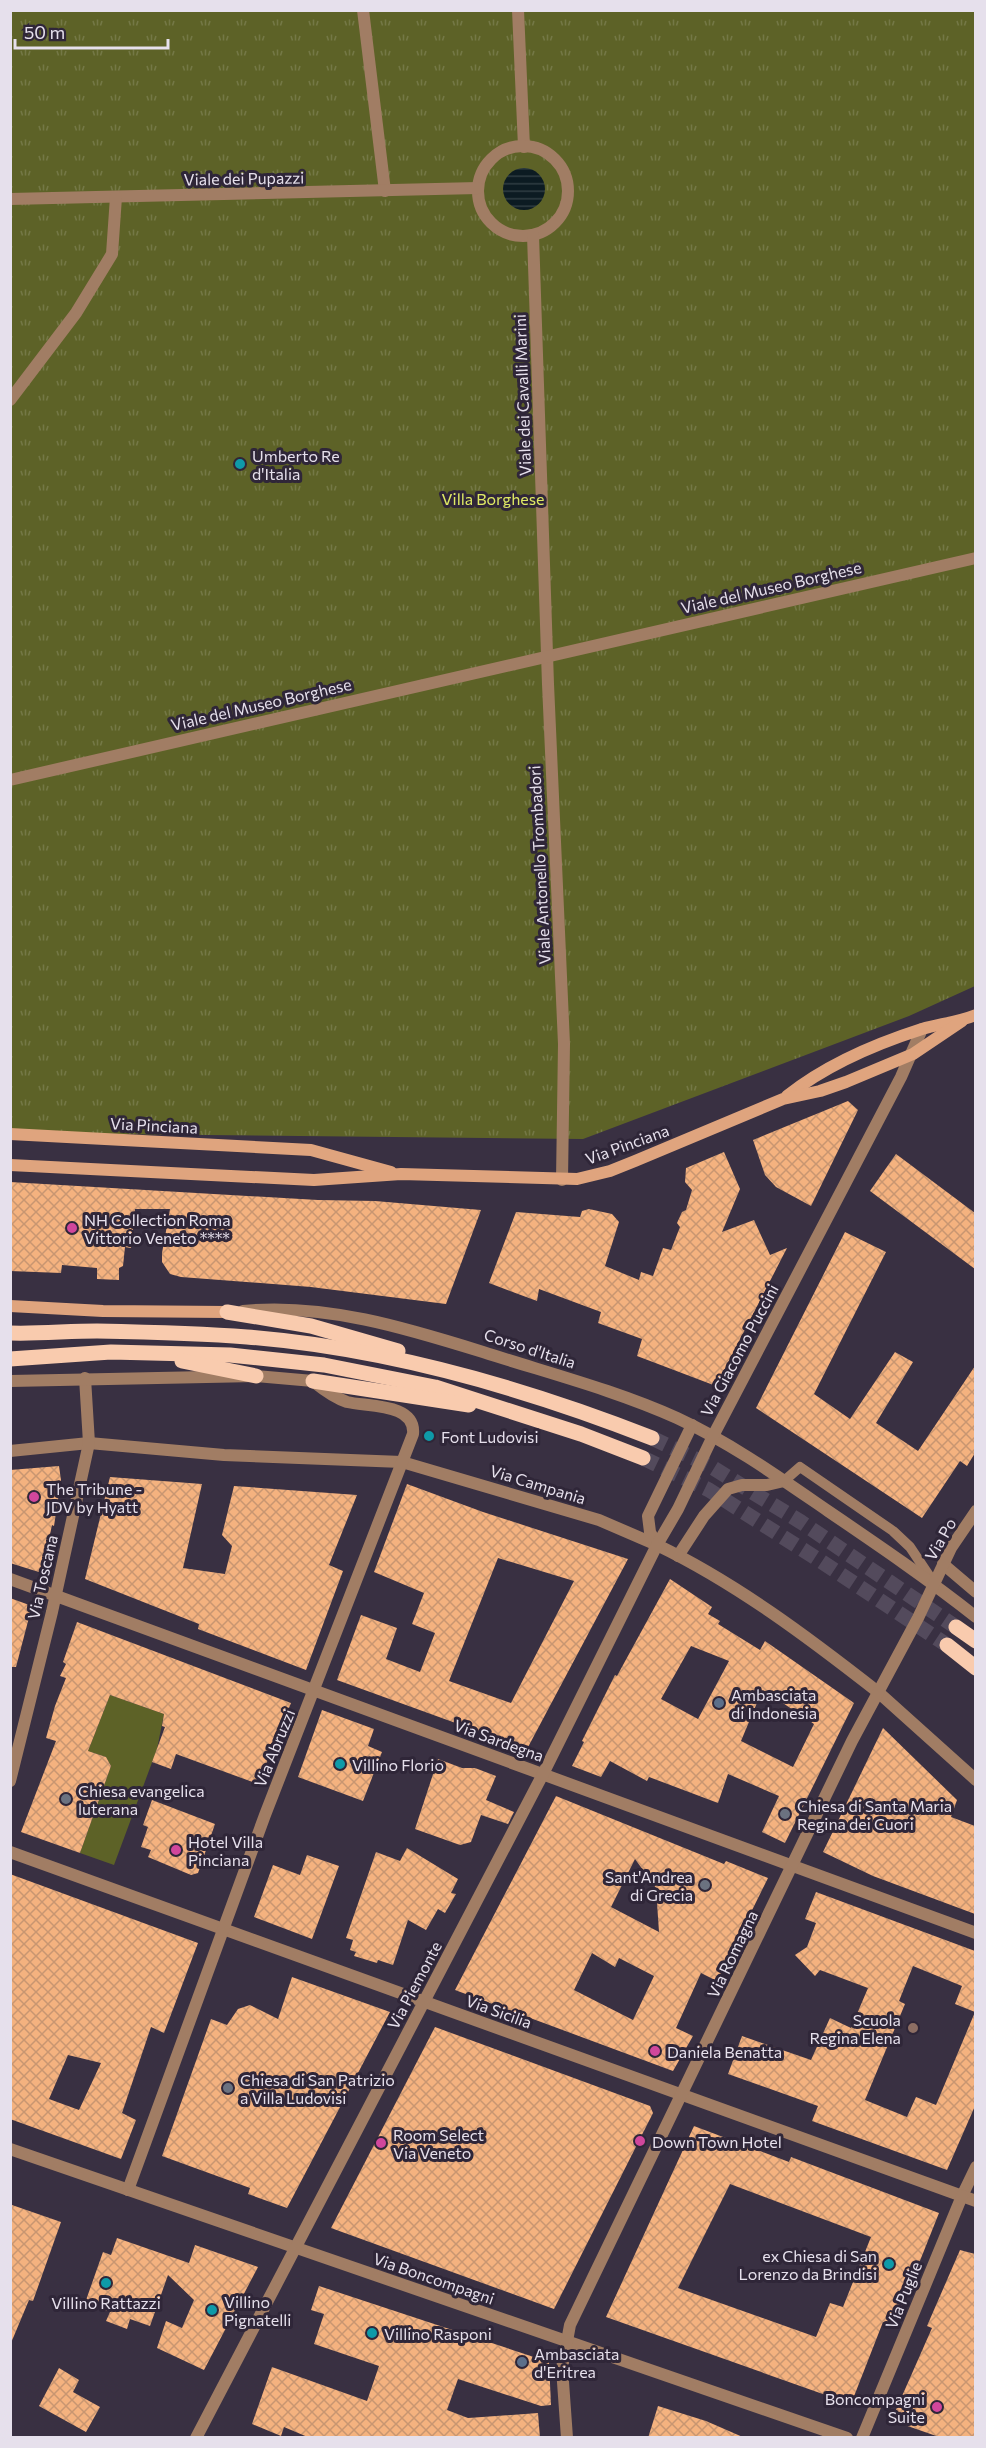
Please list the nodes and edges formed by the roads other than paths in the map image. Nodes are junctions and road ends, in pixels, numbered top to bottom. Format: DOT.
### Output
graph roads {
  1 [pos="363,10"];
  2 [pos="518,10"];
  3 [pos="524,147"];
  4 [pos="478,188"];
  5 [pos="385,191"];
  6 [pos="116,197"];
  7 [pos="10,199"];
  8 [pos="533,235"];
  9 [pos="10,400"];
  10 [pos="975,558"];
  11 [pos="547,655"];
  12 [pos="10,780"];
  13 [pos="975,1015"];
  14 [pos="962,1020"];
  15 [pos="922,1029"];
  16 [pos="913,1053"];
  17 [pos="783,1099"];
  18 [pos="10,1134"];
  19 [pos="10,1165"];
  20 [pos="401,1174"];
  21 [pos="562,1180"];
  22 [pos="10,1306"];
  23 [pos="227,1312"];
  24 [pos="10,1333"];
  25 [pos="144,1354"];
  26 [pos="10,1359"];
  27 [pos="439,1368"];
  28 [pos="256,1376"];
  29 [pos="85,1378"];
  30 [pos="10,1381"];
  31 [pos="313,1381"];
  32 [pos="510,1411"];
  33 [pos="692,1425"];
  34 [pos="712,1436"];
  35 [pos="652,1438"];
  36 [pos="89,1443"];
  37 [pos="10,1450"];
  38 [pos="643,1458"];
  39 [pos="402,1462"];
  40 [pos="784,1481"];
  41 [pos="975,1511"];
  42 [pos="657,1545"];
  43 [pos="678,1556"];
  44 [pos="943,1564"];
  45 [pos="10,1579"];
  46 [pos="934,1584"];
  47 [pos="975,1592"];
  48 [pos="55,1595"];
  49 [pos="975,1617"];
  50 [pos="956,1627"];
  51 [pos="975,1641"];
  52 [pos="947,1645"];
  53 [pos="975,1668"];
  54 [pos="315,1690"];
  55 [pos="878,1692"];
  56 [pos="543,1774"];
  57 [pos="975,1780"];
  58 [pos="10,1781"];
  59 [pos="10,1852"];
  60 [pos="792,1866"];
  61 [pos="223,1929"];
  62 [pos="975,1933"];
  63 [pos="424,2001"];
  64 [pos="683,2095"];
  65 [pos="10,2150"];
  66 [pos="975,2167"];
  67 [pos="128,2190"];
  68 [pos="962,2196"];
  69 [pos="975,2201"];
  70 [pos="295,2246"];
  71 [pos="565,2341"];
  72 [pos="196,2438"];
  73 [pos="567,2438"];
  74 [pos="847,2438"];
  75 [pos="862,2438"];
  1 -- 5 [label="street"];
  2 -- 3 [label="street"];
  3 -- 4 [label="street"];
  3 -- 8 [label="street"];
  4 -- 5 [label="street, Viale dei Pupazzi"];
  4 -- 8 [label="street"];
  5 -- 6 [label="street, Viale dei Pupazzi"];
  6 -- 7 [label="street, Viale dei Pupazzi"];
  6 -- 9 [label="street"];
  8 -- 11 [label="street, Viale dei Cavalli Marini"];
  10 -- 11 [label="street, Viale del Museo Borghese"];
  11 -- 12 [label="street, Viale del Museo Borghese"];
  11 -- 21 [label="street, Viale Antonello Trombadori"];
  13 -- 14 [label="main road, Via Pinciana"];
  14 -- 15 [label="main road, Via Pinciana"];
  14 -- 16 [label="main road, Via Pinciana"];
  15 -- 16 [label="street, Via Giacomo Puccini"];
  15 -- 17 [label="main road, Via Pinciana"];
  16 -- 17 [label="main road, Via Pinciana"];
  16 -- 34 [label="street, Via Giacomo Puccini"];
  17 -- 21 [label="main road, Via Pinciana"];
  18 -- 20 [label="main road, Via Pinciana"];
  19 -- 20 [label="main road, Via Pinciana"];
  20 -- 21 [label="main road, Via Pinciana"];
  22 -- 23 [label="main road, Corso d'Italia"];
  23 -- 27 [label="main road"];
  23 -- 33 [label="street, Corso d'Italia"];
  24 -- 27 [label="main road"];
  25 -- 26 [label="main road"];
  25 -- 28 [label="main road"];
  25 -- 32 [label="main road"];
  27 -- 35 [label="main road"];
  28 -- 29 [label="street"];
  28 -- 31 [label="street"];
  29 -- 30 [label="street"];
  29 -- 36 [label="street, Via Toscana"];
  31 -- 32 [label="main road"];
  31 -- 39 [label="street, Via Abruzzi"];
  32 -- 38 [label="main road"];
  33 -- 34 [label="street, Corso d'Italia"];
  33 -- 42 [label="street, Via Giacomo Puccini"];
  34 -- 40 [label="street, Corso d'Italia"];
  34 -- 42 [label="street, Via Giacomo Puccini"];
  36 -- 37 [label="street, Via Campania"];
  36 -- 39 [label="street, Via Campania"];
  36 -- 48 [label="street, Via Toscana"];
  39 -- 42 [label="street, Via Campania"];
  39 -- 54 [label="street, Via Abruzzi"];
  40 -- 43 [label="street"];
  40 -- 46 [label="street, Corso d'Italia"];
  40 -- 46 [label="lane"];
  41 -- 44 [label="street, Via Po"];
  42 -- 43 [label="street, Via Campania"];
  42 -- 56 [label="street, Via Piemonte"];
  43 -- 55 [label="street, Via Campania"];
  44 -- 46 [label="street, Via Po"];
  44 -- 47 [label="street"];
  45 -- 48 [label="street, Via Sardegna"];
  46 -- 49 [label="street, Corso d'Italia"];
  46 -- 55 [label="street, Via Romagna"];
  48 -- 54 [label="street, Via Sardegna"];
  48 -- 58 [label="street, Via Toscana"];
  50 -- 51 [label="main road"];
  52 -- 53 [label="main road"];
  54 -- 56 [label="street, Via Sardegna"];
  54 -- 61 [label="street, Via Abruzzi"];
  55 -- 57 [label="street, Via Campania"];
  55 -- 60 [label="street, Via Romagna"];
  56 -- 60 [label="street, Via Sardegna"];
  56 -- 63 [label="street, Via Piemonte"];
  59 -- 61 [label="street, Via Sicilia"];
  60 -- 62 [label="street, Via Sardegna"];
  60 -- 64 [label="street, Via Romagna"];
  61 -- 63 [label="street, Via Sicilia"];
  61 -- 67 [label="street, Via Abruzzi"];
  63 -- 64 [label="street, Via Sicilia"];
  63 -- 70 [label="street, Via Piemonte"];
  64 -- 68 [label="street, Via Sicilia"];
  64 -- 71 [label="street, Via Romagna"];
  65 -- 67 [label="street, Via Boncompagni"];
  66 -- 68 [label="street, Via Puglie"];
  67 -- 70 [label="street, Via Boncompagni"];
  68 -- 69 [label="street, Via Sicilia"];
  68 -- 75 [label="street, Via Puglie"];
  70 -- 71 [label="street, Via Boncompagni"];
  70 -- 72 [label="street, Via Piemonte"];
  71 -- 73 [label="street, Via Romagna"];
  71 -- 74 [label="street, Via Boncompagni"];
}
